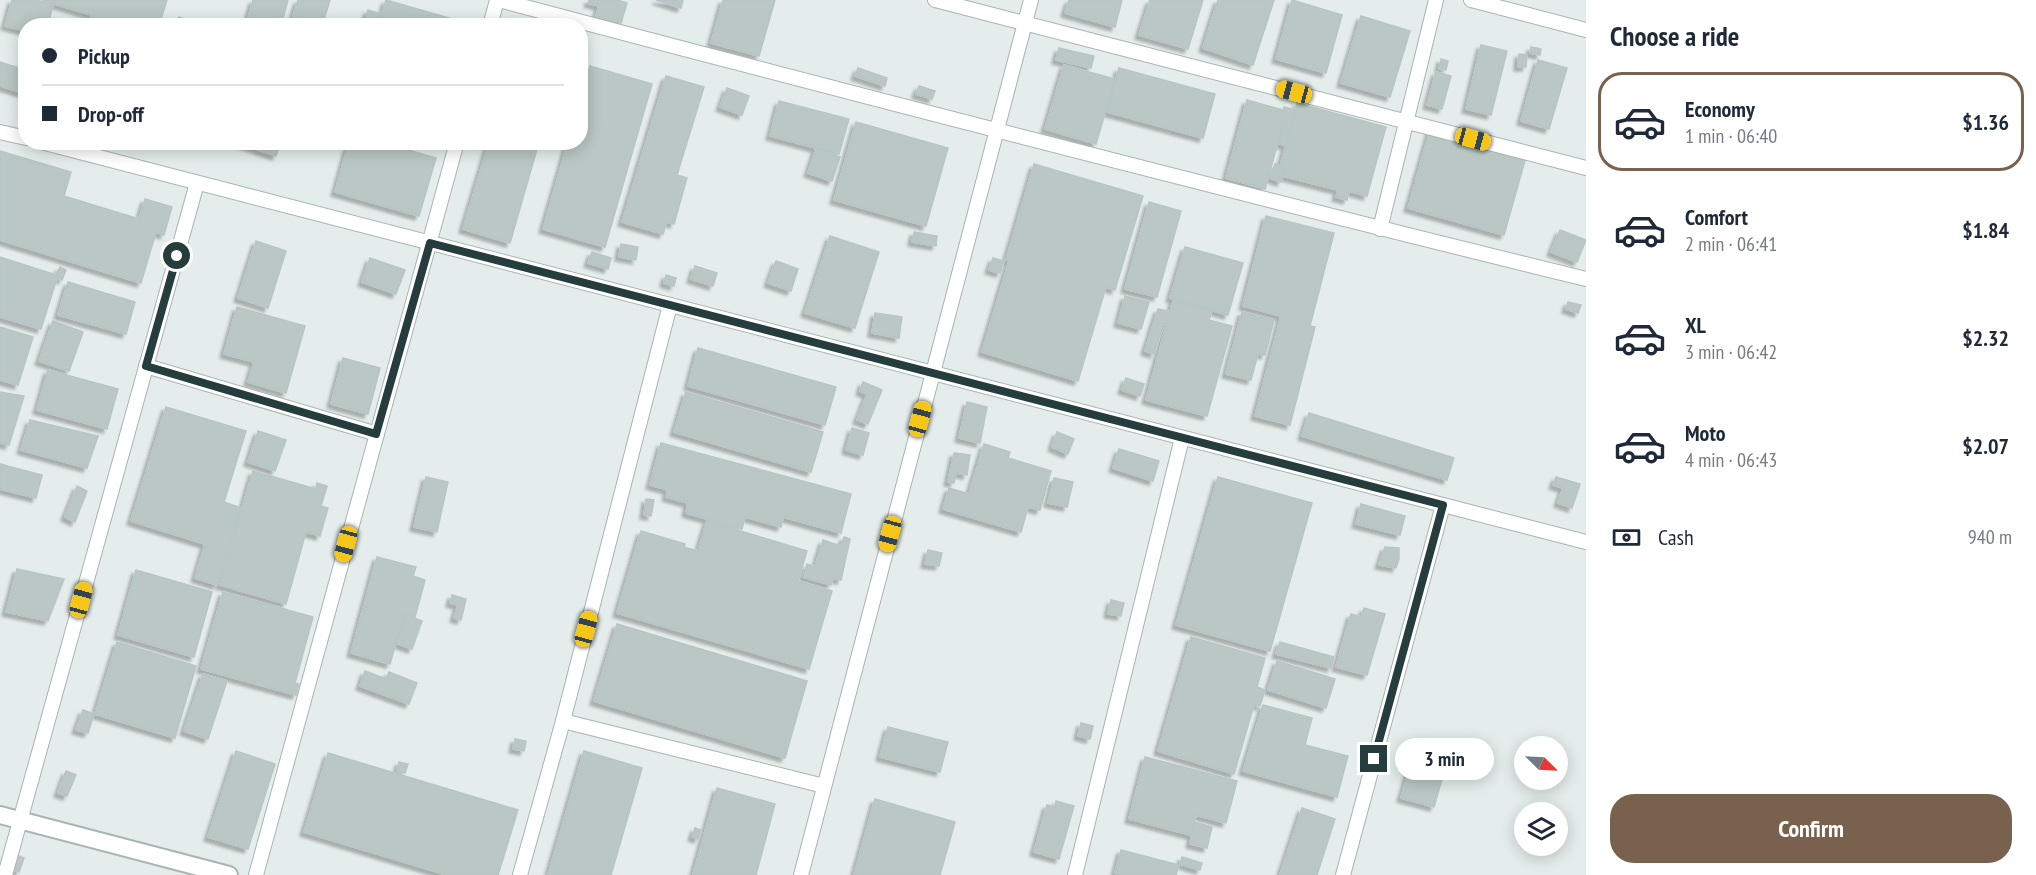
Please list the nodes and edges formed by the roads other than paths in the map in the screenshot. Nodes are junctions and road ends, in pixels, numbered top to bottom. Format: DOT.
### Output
graph roads {
  1 [pos="498,0"];
  2 [pos="935,0"];
  3 [pos="1031,0"];
  4 [pos="1436,0"];
  5 [pos="1471,0"];
  6 [pos="492,18"];
  7 [pos="566,18"];
  8 [pos="1025,22"];
  9 [pos="588,24"];
  10 [pos="1586,30"];
  11 [pos="1406,121"];
  12 [pos="998,130"];
  13 [pos="0,132"];
  14 [pos="18,136"];
  15 [pos="72,150"];
  16 [pos="455,150"];
  17 [pos="1586,168"];
  18 [pos="197,183"];
  19 [pos="1380,229"];
  20 [pos="430,243"];
  21 [pos="1586,279"];
  22 [pos="670,305"];
  23 [pos="146,366"];
  24 [pos="932,373"];
  25 [pos="376,434"];
  26 [pos="1182,438"];
  27 [pos="1443,505"];
  28 [pos="1586,542"];
  29 [pos="562,721"];
  30 [pos="824,786"];
  31 [pos="0,815"];
  32 [pos="20,820"];
  33 [pos="5,875"];
  34 [pos="229,875"];
  35 [pos="256,875"];
  36 [pos="520,875"];
  37 [pos="801,875"];
  38 [pos="1075,875"];
  39 [pos="1343,875"];
  1 -- 6 [label="street"];
  1 -- 7 [label="street"];
  2 -- 8 [label="street"];
  3 -- 8 [label="street"];
  4 -- 11 [label="street"];
  5 -- 10 [label="street"];
  8 -- 11 [label="street"];
  8 -- 12 [label="street"];
  9 -- 12 [label="street"];
  11 -- 17 [label="street"];
  11 -- 19 [label="street"];
  12 -- 19 [label="street"];
  12 -- 24 [label="street"];
  13 -- 14 [label="street"];
  15 -- 18 [label="street"];
  16 -- 20 [label="street"];
  18 -- 20 [label="street"];
  18 -- 23 [label="street"];
  19 -- 21 [label="street"];
  20 -- 22 [label="street"];
  20 -- 25 [label="street"];
  22 -- 24 [label="street"];
  22 -- 29 [label="street"];
  23 -- 25 [label="street"];
  23 -- 32 [label="street"];
  24 -- 26 [label="street"];
  24 -- 30 [label="street"];
  25 -- 35 [label="street"];
  26 -- 27 [label="street"];
  26 -- 38 [label="street"];
  27 -- 28 [label="street"];
  27 -- 39 [label="street"];
  29 -- 30 [label="street"];
  29 -- 36 [label="street"];
  30 -- 37 [label="street"];
  31 -- 32 [label="street"];
  32 -- 33 [label="street"];
  32 -- 34 [label="street"];
}
